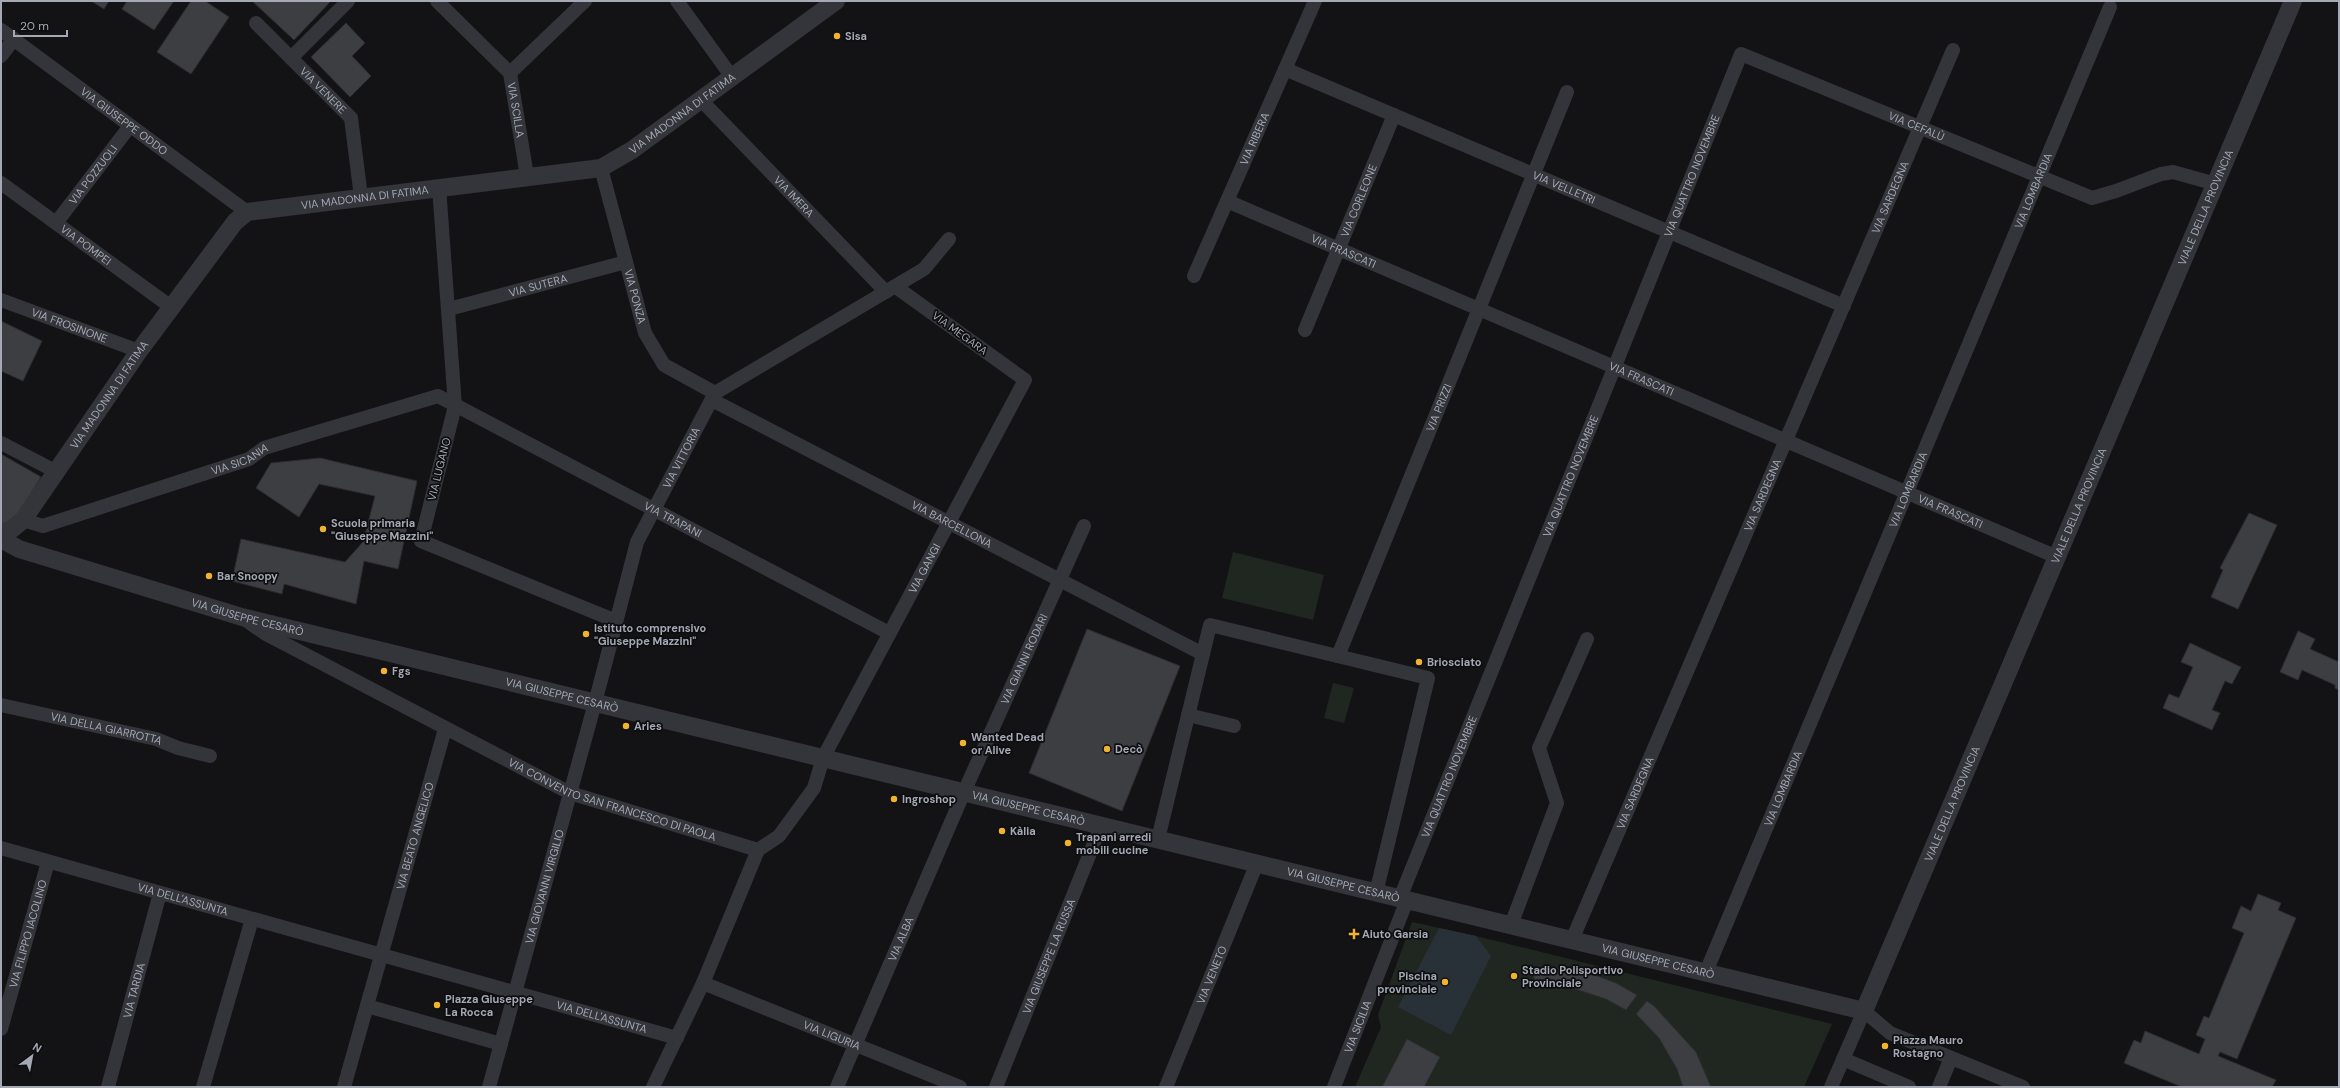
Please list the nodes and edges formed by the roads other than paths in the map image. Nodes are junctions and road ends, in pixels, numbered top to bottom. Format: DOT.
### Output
graph roads {
  1 [pos="348,1"];
  2 [pos="437,1"];
  3 [pos="585,1"];
  4 [pos="677,1"];
  5 [pos="836,1"];
  6 [pos="1315,1"];
  7 [pos="2293,1"];
  8 [pos="2110,7"];
  9 [pos="256,23"];
  10 [pos="1,30"];
  11 [pos="14,39"];
  12 [pos="1953,50"];
  13 [pos="1741,54"];
  14 [pos="1,56"];
  15 [pos="291,58"];
  16 [pos="1285,69"];
  17 [pos="510,73"];
  18 [pos="732,77"];
  19 [pos="1567,92"];
  20 [pos="701,100"];
  21 [pos="1394,116"];
  22 [pos="130,126"];
  23 [pos="1920,128"];
  24 [pos="601,168"];
  25 [pos="1534,174"];
  26 [pos="527,176"];
  27 [pos="2039,176"];
  28 [pos="1,183"];
  29 [pos="2216,184"];
  30 [pos="439,187"];
  31 [pos="361,197"];
  32 [pos="1227,201"];
  33 [pos="247,212"];
  34 [pos="56,223"];
  35 [pos="1669,232"];
  36 [pos="949,239"];
  37 [pos="1339,249"];
  38 [pos="626,262"];
  39 [pos="1194,276"];
  40 [pos="891,290"];
  41 [pos="1,300"];
  42 [pos="1844,306"];
  43 [pos="171,307"];
  44 [pos="449,309"];
  45 [pos="1479,309"];
  46 [pos="1305,330"];
  47 [pos="139,351"];
  48 [pos="1614,367"];
  49 [pos="1025,380"];
  50 [pos="713,396"];
  51 [pos="455,406"];
  52 [pos="1786,441"];
  53 [pos="1,443"];
  54 [pos="55,471"];
  55 [pos="1907,492"];
  56 [pos="654,510"];
  57 [pos="23,520"];
  58 [pos="949,522"];
  59 [pos="1084,526"];
  60 [pos="1,533"];
  61 [pos="1,539"];
  62 [pos="2057,557"];
  63 [pos="1060,580"];
  64 [pos="242,617"];
  65 [pos="616,621"];
  66 [pos="890,633"];
  67 [pos="1587,639"];
  68 [pos="1197,651"];
  69 [pos="1338,656"];
  70 [pos="595,703"];
  71 [pos="1,705"];
  72 [pos="1188,715"];
  73 [pos="1234,726"];
  74 [pos="445,729"];
  75 [pos="210,756"];
  76 [pos="823,758"];
  77 [pos="964,792"];
  78 [pos="570,793"];
  79 [pos="1101,826"];
  80 [pos="1158,839"];
  81 [pos="1,848"];
  82 [pos="758,850"];
  83 [pos="48,862"];
  84 [pos="1257,863"];
  85 [pos="1376,892"];
  86 [pos="160,893"];
  87 [pos="1404,899"];
  88 [pos="252,919"];
  89 [pos="1510,925"];
  90 [pos="1572,940"];
  91 [pos="383,949"];
  92 [pos="1706,972"];
  93 [pos="703,983"];
  94 [pos="520,990"];
  95 [pos="1864,1011"];
  96 [pos="365,1012"];
  97 [pos="1,1029"];
  98 [pos="677,1038"];
  99 [pos="856,1045"];
  100 [pos="499,1050"];
  101 [pos="1951,1058"];
  102 [pos="1843,1059"];
  103 [pos="108,1087"];
  104 [pos="203,1087"];
  105 [pos="344,1087"];
  106 [pos="489,1087"];
  107 [pos="653,1087"];
  108 [pos="837,1087"];
  109 [pos="960,1087"];
  110 [pos="996,1087"];
  111 [pos="1166,1087"];
  112 [pos="1334,1087"];
  113 [pos="1831,1087"];
  114 [pos="1909,1087"];
  115 [pos="1939,1087"];
  116 [pos="2023,1087"];
  1 -- 15 [label="street"];
  2 -- 17 [label="street, VIA SCILLA"];
  3 -- 17 [label="street"];
  4 -- 18 [label="street"];
  5 -- 18 [label="street, VIA MADONNA DI FATIMA"];
  6 -- 16 [label="street, VIA RIBERA"];
  7 -- 29 [label="street, VIALE DELLA PROVINCIA"];
  8 -- 27 [label="street, VIA LOMBARDIA"];
  9 -- 15 [label="street, VIA VENERE"];
  10 -- 11 [label="street, VIA GIUSEPPE ODDO"];
  11 -- 14 [label="street"];
  11 -- 22 [label="street, VIA GIUSEPPE ODDO"];
  12 -- 23 [label="street, VIA SARDEGNA"];
  13 -- 23 [label="street, VIA CEFALÙ"];
  13 -- 35 [label="street, VIA QUATTRO NOVEMBRE"];
  15 -- 31 [label="street, VIA VENERE"];
  16 -- 21 [label="street, VIA VELLETRI"];
  16 -- 32 [label="street, VIA RIBERA"];
  17 -- 26 [label="street, VIA SCILLA"];
  18 -- 20 [label="street, VIA MADONNA DI FATIMA"];
  19 -- 25 [label="street, VIA PRIZZI"];
  20 -- 24 [label="street, VIA MADONNA DI FATIMA"];
  20 -- 40 [label="street, VIA IMERA"];
  21 -- 25 [label="street, VIA VELLETRI"];
  21 -- 37 [label="street, VIA CORLEONE"];
  22 -- 33 [label="street, VIA GIUSEPPE ODDO"];
  22 -- 34 [label="street, VIA POZZUOLI"];
  23 -- 27 [label="street, VIA CEFALÙ"];
  23 -- 42 [label="street, VIA SARDEGNA"];
  24 -- 26 [label="street, VIA MADONNA DI FATIMA"];
  24 -- 38 [label="street, VIA PONZA"];
  25 -- 35 [label="street, VIA VELLETRI"];
  25 -- 45 [label="street, VIA PRIZZI"];
  26 -- 30 [label="street, VIA MADONNA DI FATIMA"];
  27 -- 29 [label="street, VIA CEFALÙ"];
  27 -- 55 [label="street, VIA LOMBARDIA"];
  28 -- 34 [label="street, VIA POMPEI"];
  29 -- 62 [label="street, VIALE DELLA PROVINCIA"];
  30 -- 31 [label="street, VIA MADONNA DI FATIMA"];
  30 -- 44 [label="street, VIA LUGANO"];
  31 -- 33 [label="street, VIA MADONNA DI FATIMA"];
  32 -- 37 [label="street, VIA FRASCATI"];
  32 -- 39 [label="street, VIA RIBERA"];
  33 -- 43 [label="street, VIA MADONNA DI FATIMA"];
  34 -- 43 [label="street, VIA POMPEI"];
  35 -- 42 [label="street, VIA VELLETRI"];
  35 -- 48 [label="street, VIA QUATTRO NOVEMBRE"];
  36 -- 40 [label="street"];
  37 -- 45 [label="street, VIA FRASCATI"];
  37 -- 46 [label="street, VIA CORLEONE"];
  38 -- 44 [label="street, VIA SUTERA"];
  38 -- 50 [label="street, VIA PONZA"];
  40 -- 49 [label="street, VIA MEGARA"];
  40 -- 50 [label="street"];
  41 -- 47 [label="street, VIA FROSINONE"];
  42 -- 52 [label="street, VIA SARDEGNA"];
  43 -- 47 [label="street, VIA MADONNA DI FATIMA"];
  44 -- 51 [label="street, VIA LUGANO"];
  45 -- 48 [label="street, VIA FRASCATI"];
  45 -- 69 [label="street, VIA PRIZZI"];
  47 -- 54 [label="street, VIA MADONNA DI FATIMA"];
  48 -- 52 [label="street, VIA FRASCATI"];
  48 -- 87 [label="street, VIA QUATTRO NOVEMBRE"];
  49 -- 58 [label="street, VIA GANGI"];
  50 -- 56 [label="street, VIA VITTORIA"];
  50 -- 58 [label="street, VIA BARCELLONA"];
  51 -- 56 [label="street, VIA TRAPANI"];
  51 -- 57 [label="street, VIA SICANIA"];
  51 -- 65 [label="street, VIA LUGANO"];
  52 -- 55 [label="street, VIA FRASCATI"];
  52 -- 90 [label="street, VIA SARDEGNA"];
  53 -- 54 [label="street"];
  54 -- 57 [label="street, VIA MADONNA DI FATIMA"];
  55 -- 62 [label="street, VIA FRASCATI"];
  55 -- 92 [label="street, VIA LOMBARDIA"];
  56 -- 65 [label="street, VIA VITTORIA"];
  56 -- 66 [label="street, VIA TRAPANI"];
  57 -- 60 [label="street, VIA MADONNA DI FATIMA"];
  58 -- 63 [label="street, VIA BARCELLONA"];
  58 -- 66 [label="street, VIA GANGI"];
  59 -- 63 [label="street, VIA GIANNI RODARI"];
  61 -- 64 [label="street, VIA GIUSEPPE CESARÒ"];
  62 -- 95 [label="street, VIALE DELLA PROVINCIA"];
  63 -- 68 [label="street, VIA BARCELLONA"];
  63 -- 77 [label="street, VIA GIANNI RODARI"];
  64 -- 70 [label="street, VIA GIUSEPPE CESARÒ"];
  64 -- 74 [label="street, VIA CONVENTO SAN FRANCESCO DI PAOLA"];
  65 -- 70 [label="street, VIA VITTORIA"];
  66 -- 76 [label="street, VIA GANGI"];
  67 -- 89 [label="street"];
  68 -- 69 [label="street"];
  68 -- 72 [label="street"];
  69 -- 85 [label="street"];
  70 -- 76 [label="street, VIA GIUSEPPE CESARÒ"];
  70 -- 78 [label="street, VIA VITTORIA"];
  71 -- 75 [label="street, VIA DELLA GIARROTTA"];
  72 -- 73 [label="street"];
  72 -- 80 [label="street"];
  74 -- 78 [label="street, VIA CONVENTO SAN FRANCESCO DI PAOLA"];
  74 -- 91 [label="street, VIA BEATO ANGELICO"];
  76 -- 77 [label="street, VIA GIUSEPPE CESARÒ"];
  76 -- 82 [label="street, VIA GANGI"];
  77 -- 79 [label="street, VIA GIUSEPPE CESARÒ"];
  77 -- 99 [label="street, VIA ALBA"];
  78 -- 82 [label="street, VIA CONVENTO SAN FRANCESCO DI PAOLA"];
  78 -- 94 [label="street, VIA GIOVANNI VIRGILIO"];
  79 -- 80 [label="street, VIA GIUSEPPE CESARÒ"];
  79 -- 110 [label="street, VIA GIUSEPPE LA RUSSA"];
  80 -- 84 [label="street, VIA GIUSEPPE CESARÒ"];
  81 -- 83 [label="street, VIA DELL'ASSUNTA"];
  82 -- 93 [label="street"];
  83 -- 86 [label="street, VIA DELL'ASSUNTA"];
  83 -- 97 [label="street, VIA FILIPPO IACOLINO"];
  84 -- 85 [label="street, VIA GIUSEPPE CESARÒ"];
  84 -- 111 [label="street, VIA VENETO"];
  85 -- 87 [label="street, VIA GIUSEPPE CESARÒ"];
  86 -- 88 [label="street, VIA DELL'ASSUNTA"];
  86 -- 103 [label="street, VIA TARDIA"];
  87 -- 89 [label="street, VIA GIUSEPPE CESARÒ"];
  87 -- 112 [label="street, VIA SICILIA"];
  88 -- 91 [label="street, VIA DELL'ASSUNTA"];
  88 -- 104 [label="street"];
  89 -- 90 [label="street, VIA GIUSEPPE CESARÒ"];
  90 -- 92 [label="street, VIA GIUSEPPE CESARÒ"];
  91 -- 94 [label="street, VIA DELL'ASSUNTA"];
  91 -- 96 [label="street, VIA BEATO ANGELICO"];
  92 -- 95 [label="street, VIA GIUSEPPE CESARÒ"];
  93 -- 98 [label="street"];
  93 -- 99 [label="street, VIA LIGURIA"];
  94 -- 98 [label="street, VIA DELL'ASSUNTA"];
  94 -- 100 [label="street, VIA GIOVANNI VIRGILIO"];
  95 -- 101 [label="street, VIA GIUSEPPE CESARÒ"];
  95 -- 102 [label="street"];
  96 -- 100 [label="street"];
  96 -- 105 [label="street"];
  98 -- 107 [label="street"];
  99 -- 108 [label="street, VIA ALBA"];
  99 -- 109 [label="street, VIA LIGURIA"];
  100 -- 106 [label="street"];
  101 -- 115 [label="street"];
  101 -- 116 [label="street, VIA GIUSEPPE CESARÒ"];
  102 -- 113 [label="street"];
  102 -- 114 [label="street"];
}
